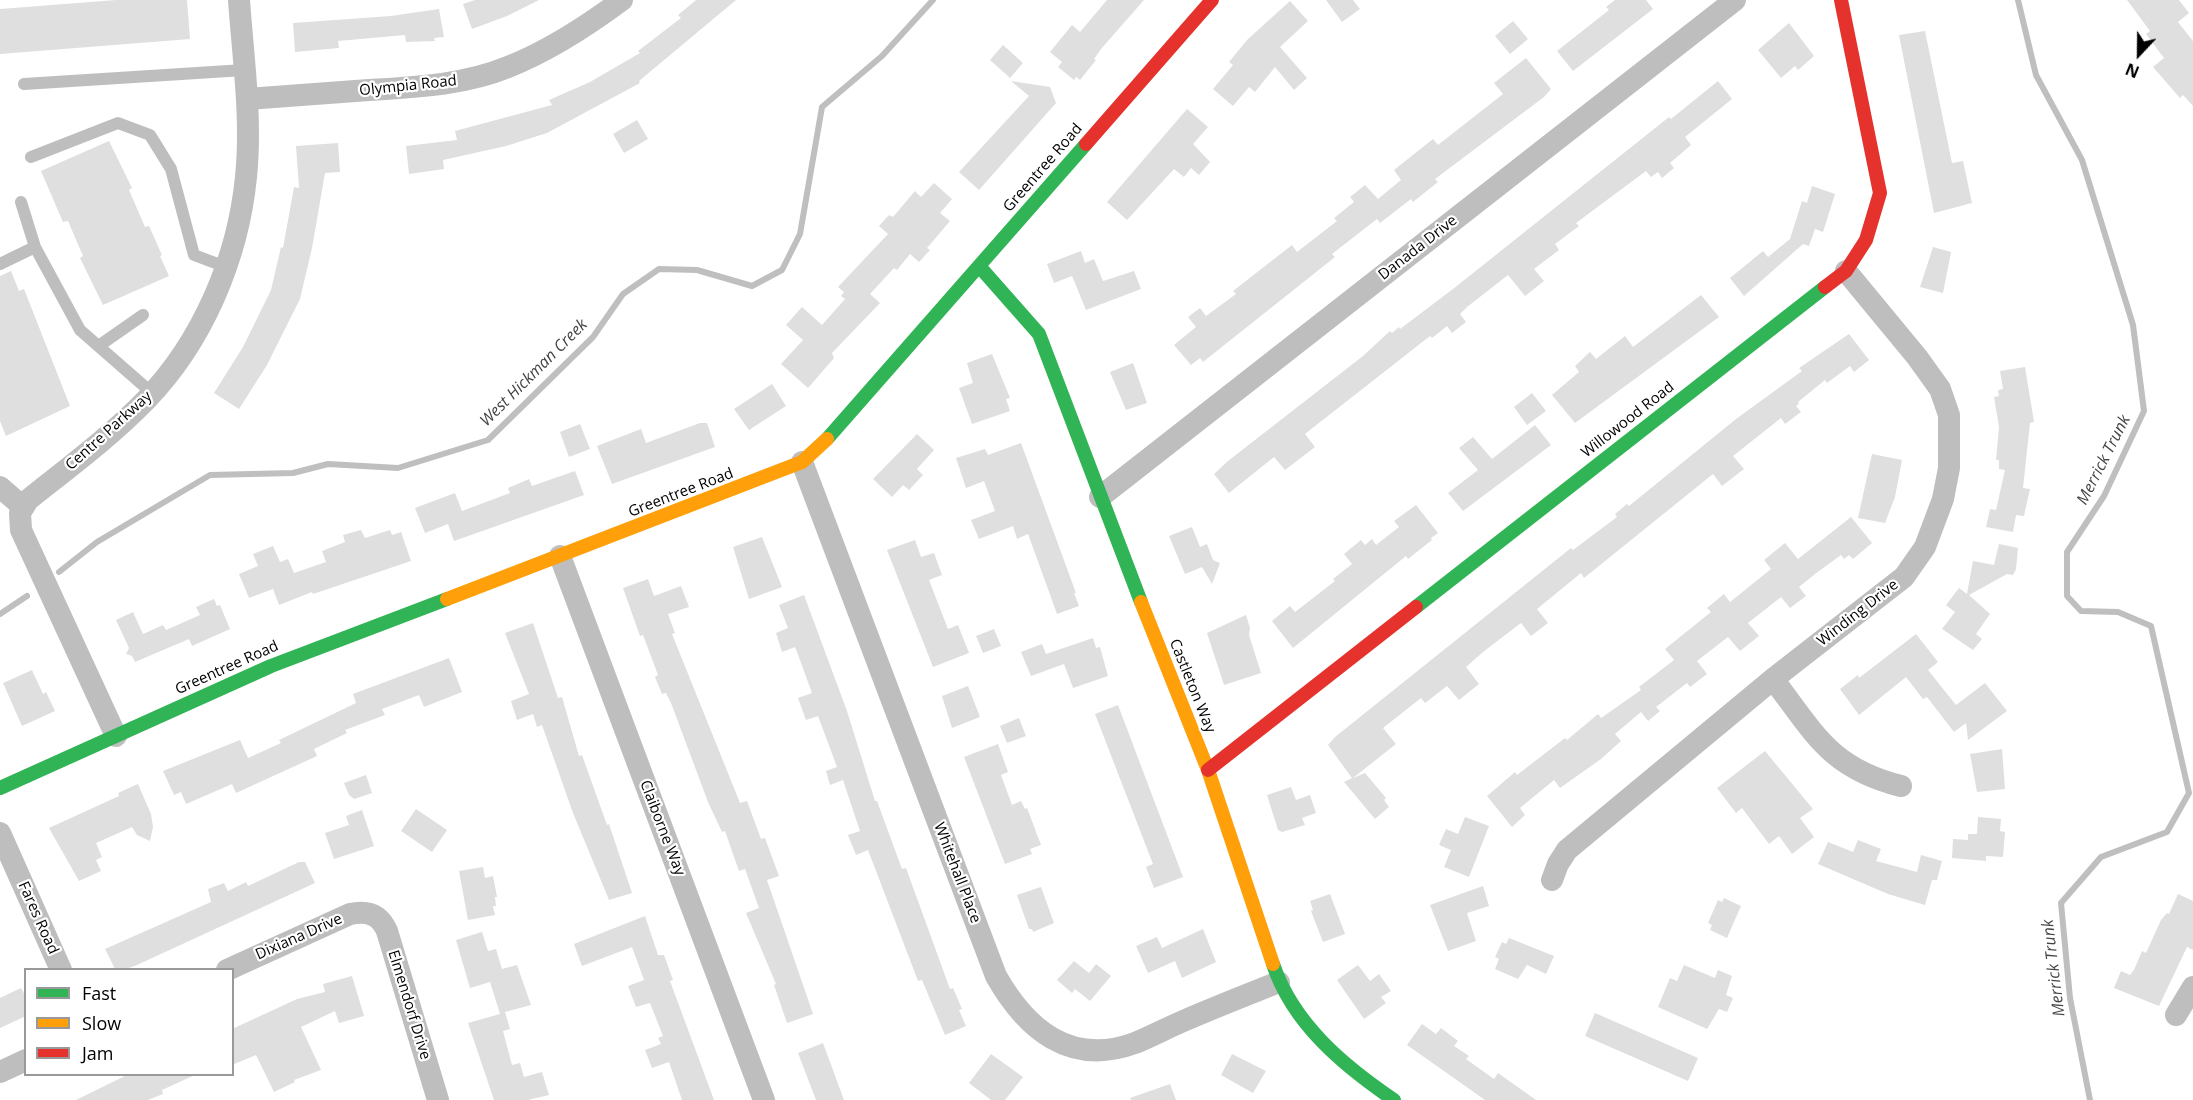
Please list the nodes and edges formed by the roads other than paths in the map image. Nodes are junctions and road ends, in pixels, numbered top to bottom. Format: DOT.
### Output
graph roads {
  1 [pos="239,0"];
  2 [pos="622,0"];
  3 [pos="1212,0"];
  4 [pos="1735,0"];
  5 [pos="1840,0"];
  6 [pos="244,70"];
  7 [pos="24,84"];
  8 [pos="246,99"];
  9 [pos="32,157"];
  10 [pos="21,202"];
  11 [pos="35,247"];
  12 [pos="0,264"];
  13 [pos="979,266"];
  14 [pos="226,267"];
  15 [pos="1846,271"];
  16 [pos="143,315"];
  17 [pos="100,345"];
  18 [pos="152,393"];
  19 [pos="802,462"];
  20 [pos="0,487"];
  21 [pos="1100,497"];
  22 [pos="23,507"];
  23 [pos="560,556"];
  24 [pos="1773,680"];
  25 [pos="116,736"];
  26 [pos="1208,770"];
  27 [pos="1901,786"];
  28 [pos="0,788"];
  29 [pos="0,833"];
  30 [pos="1552,880"];
  31 [pos="374,915"];
  32 [pos="61,968"];
  33 [pos="229,968"];
  34 [pos="1279,982"];
  35 [pos="2193,987"];
  36 [pos="2176,1015"];
  37 [pos="24,1061"];
  38 [pos="0,1072"];
  39 [pos="438,1100"];
  40 [pos="764,1100"];
  41 [pos="1394,1100"];
  1 -- 6 [label="street, Centre Parkway"];
  2 -- 8 [label="street, Olympia Road"];
  3 -- 13 [label="street, Greentree Road"];
  4 -- 21 [label="street, Danada Drive"];
  5 -- 15 [label="street, Willowood Road"];
  6 -- 7 [label="lane"];
  6 -- 8 [label="street, Centre Parkway"];
  8 -- 14 [label="street, Centre Parkway"];
  9 -- 14 [label="lane"];
  10 -- 11 [label="lane"];
  11 -- 12 [label="lane"];
  11 -- 17 [label="lane"];
  13 -- 19 [label="street, Greentree Road"];
  13 -- 21 [label="street, Castleton Way"];
  14 -- 18 [label="street, Centre Parkway"];
  15 -- 24 [label="street, Winding Drive"];
  15 -- 26 [label="street, Willowood Road"];
  16 -- 17 [label="lane"];
  17 -- 18 [label="lane"];
  18 -- 22 [label="street, Centre Parkway"];
  19 -- 23 [label="street, Greentree Road"];
  19 -- 34 [label="street, Whitehall Place"];
  20 -- 22 [label="street"];
  21 -- 26 [label="street, Castleton Way"];
  22 -- 25 [label="street"];
  23 -- 25 [label="street, Greentree Road"];
  23 -- 40 [label="street, Claiborne Way"];
  24 -- 27 [label="street"];
  24 -- 30 [label="street, Winding Drive"];
  25 -- 28 [label="street, Greentree Road"];
  26 -- 34 [label="street, Castleton Way"];
  29 -- 32 [label="street, Fares Road"];
  31 -- 33 [label="street, Dixiana Drive"];
  31 -- 39 [label="street, Elmendorf Drive"];
  34 -- 41 [label="street, Castleton Way"];
  35 -- 36 [label="street"];
  37 -- 38 [label="street"];
}
